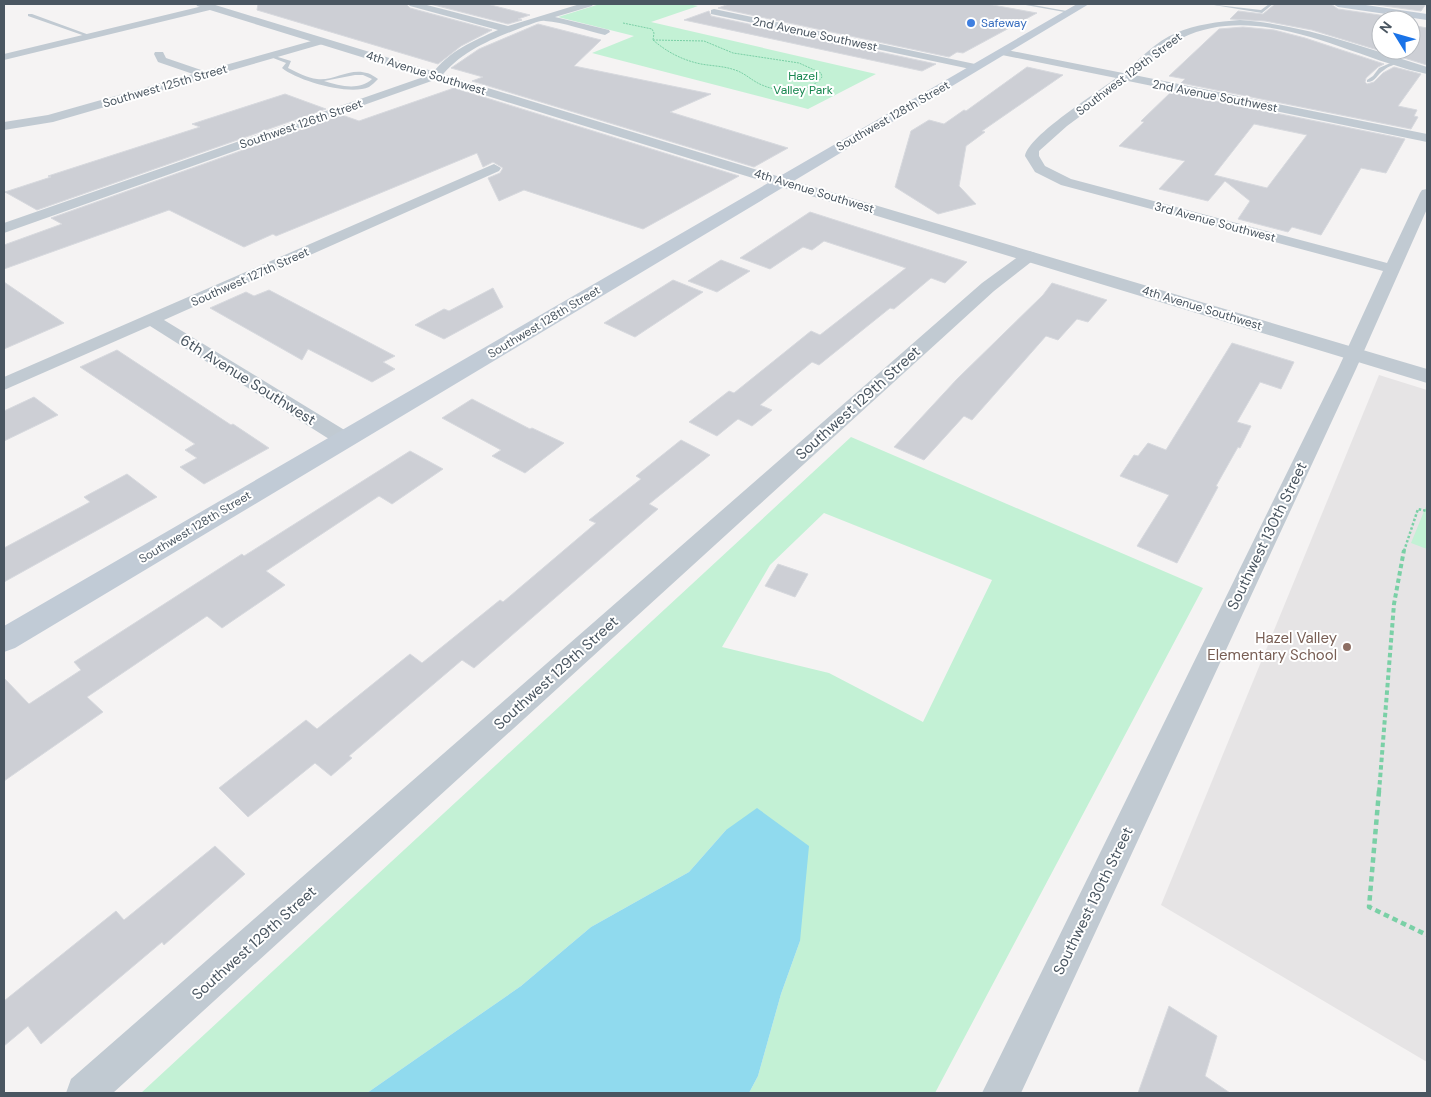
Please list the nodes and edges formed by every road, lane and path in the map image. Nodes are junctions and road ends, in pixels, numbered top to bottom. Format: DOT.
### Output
graph roads {
  1 [pos="413,4"];
  2 [pos="589,4"];
  3 [pos="1023,4"];
  4 [pos="1084,4"];
  5 [pos="1211,4"];
  6 [pos="1271,4"];
  7 [pos="1338,4"];
  8 [pos="206,5"];
  9 [pos="1371,10"];
  10 [pos="714,12"];
  11 [pos="1070,12"];
  12 [pos="30,15"];
  13 [pos="545,18"];
  14 [pos="1258,23"];
  15 [pos="507,29"];
  16 [pos="605,32"];
  17 [pos="90,36"];
  18 [pos="322,40"];
  19 [pos="653,40"];
  20 [pos="1002,52"];
  21 [pos="159,54"];
  22 [pos="270,56"];
  23 [pos="4,57"];
  24 [pos="1397,62"];
  25 [pos="975,67"];
  26 [pos="1427,71"];
  27 [pos="205,74"];
  28 [pos="436,76"];
  29 [pos="1124,78"];
  30 [pos="319,81"];
  31 [pos="1368,81"];
  32 [pos="5,125"];
  33 [pos="1427,138"];
  34 [pos="494,168"];
  35 [pos="1040,169"];
  36 [pos="781,182"];
  37 [pos="1427,193"];
  38 [pos="4,228"];
  39 [pos="1029,256"];
  40 [pos="1393,269"];
  41 [pos="152,320"];
  42 [pos="1354,354"];
  43 [pos="1427,376"];
  44 [pos="4,384"];
  45 [pos="344,439"];
  46 [pos="1427,511"];
  47 [pos="4,640"];
  48 [pos="1427,935"];
  49 [pos="85,1093"];
  50 [pos="1001,1093"];
  1 -- 15 [label="street"];
  2 -- 13 [label="street, Southwest 126th Street"];
  3 -- 11 [label="lane"];
  4 -- 11 [label="main road, Southwest 128th Street"];
  5 -- 6 [label="lane"];
  7 -- 9 [label="main road"];
  8 -- 17 [label="street"];
  8 -- 18 [label="street, 4th Avenue Southwest"];
  10 -- 25 [label="street, 2nd Avenue Southwest"];
  11 -- 20 [label="main road, Southwest 128th Street"];
  12 -- 17 [label="lane"];
  13 -- 15 [label="street, Southwest 126th Street"];
  13 -- 16 [label="street"];
  14 -- 24 [label="street"];
  14 -- 29 [label="street, Southwest 129th Street"];
  15 -- 28 [label="street, Southwest 126th Street"];
  17 -- 23 [label="street"];
  18 -- 22 [label="street, Southwest 125th Street"];
  18 -- 28 [label="street, 4th Avenue Southwest"];
  19 -- 19 [label="path"];
  20 -- 25 [label="main road, Southwest 128th Street"];
  20 -- 29 [label="street, 2nd Avenue Southwest"];
  21 -- 27 [label="street"];
  22 -- 27 [label="street, Southwest 125th Street"];
  22 -- 30 [label="lane"];
  24 -- 26 [label="street"];
  24 -- 31 [label="lane"];
  25 -- 36 [label="main road, Southwest 128th Street"];
  27 -- 32 [label="street, Southwest 125th Street"];
  28 -- 36 [label="street, 4th Avenue Southwest"];
  28 -- 38 [label="street, Southwest 126th Street"];
  29 -- 33 [label="street, 2nd Avenue Southwest"];
  29 -- 35 [label="street, Southwest 129th Street"];
  30 -- 30 [label="lane"];
  34 -- 41 [label="street, Southwest 127th Street"];
  35 -- 40 [label="street, 3rd Avenue Southwest"];
  36 -- 39 [label="street, 4th Avenue Southwest"];
  36 -- 45 [label="main road, Southwest 128th Street"];
  37 -- 40 [label="street, Southwest 130th Street"];
  39 -- 42 [label="street, 4th Avenue Southwest"];
  39 -- 49 [label="street, Southwest 129th Street"];
  40 -- 42 [label="street, Southwest 130th Street"];
  41 -- 44 [label="street, Southwest 127th Street"];
  41 -- 45 [label="street, 6th Avenue Southwest"];
  42 -- 43 [label="street, 4th Avenue Southwest"];
  42 -- 50 [label="street, Southwest 130th Street"];
  45 -- 47 [label="main road, Southwest 128th Street"];
  46 -- 48 [label="path"];
}
